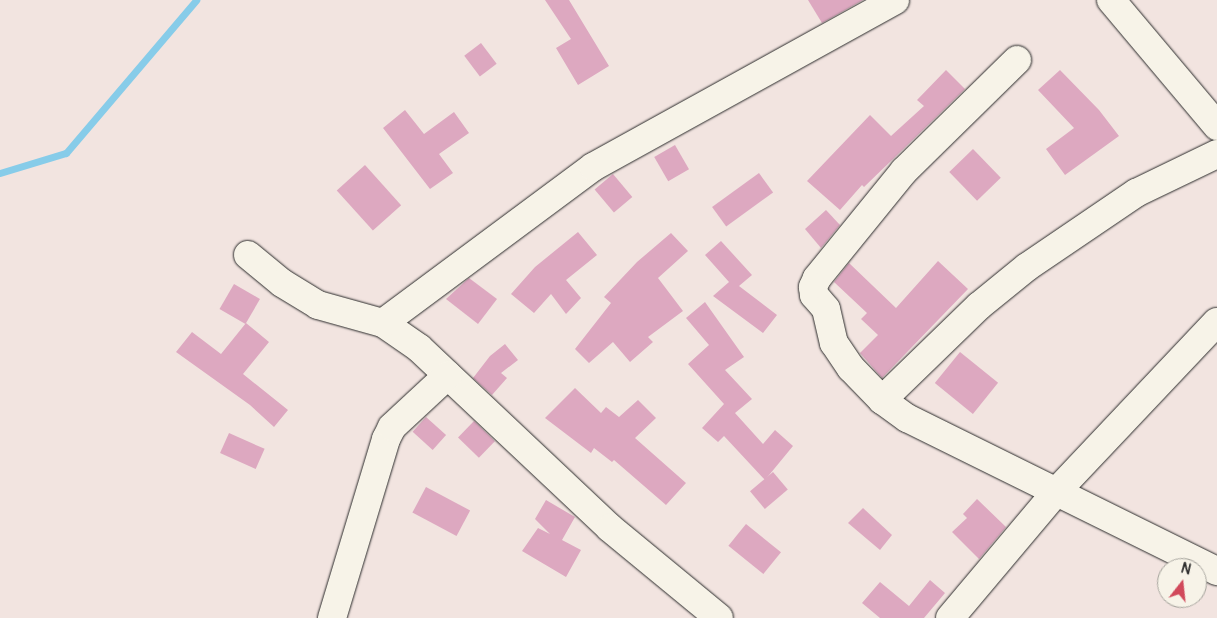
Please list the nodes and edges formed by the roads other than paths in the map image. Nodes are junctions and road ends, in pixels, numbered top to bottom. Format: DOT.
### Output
graph roads {
  1 [pos="895,0"];
  2 [pos="1110,0"];
  3 [pos="1018,60"];
  4 [pos="1217,126"];
  5 [pos="1217,154"];
  6 [pos="248,255"];
  7 [pos="1217,322"];
  8 [pos="383,323"];
  9 [pos="448,376"];
  10 [pos="882,400"];
  11 [pos="1056,492"];
  12 [pos="1217,571"];
  13 [pos="332,618"];
  14 [pos="719,618"];
  15 [pos="950,618"];
  1 -- 8 [label="street"];
  2 -- 4 [label="street"];
  3 -- 10 [label="street"];
  5 -- 10 [label="street"];
  6 -- 8 [label="street"];
  7 -- 11 [label="street"];
  8 -- 9 [label="street"];
  9 -- 13 [label="street"];
  9 -- 14 [label="street"];
  10 -- 11 [label="street"];
  11 -- 12 [label="street"];
  11 -- 15 [label="street"];
}
